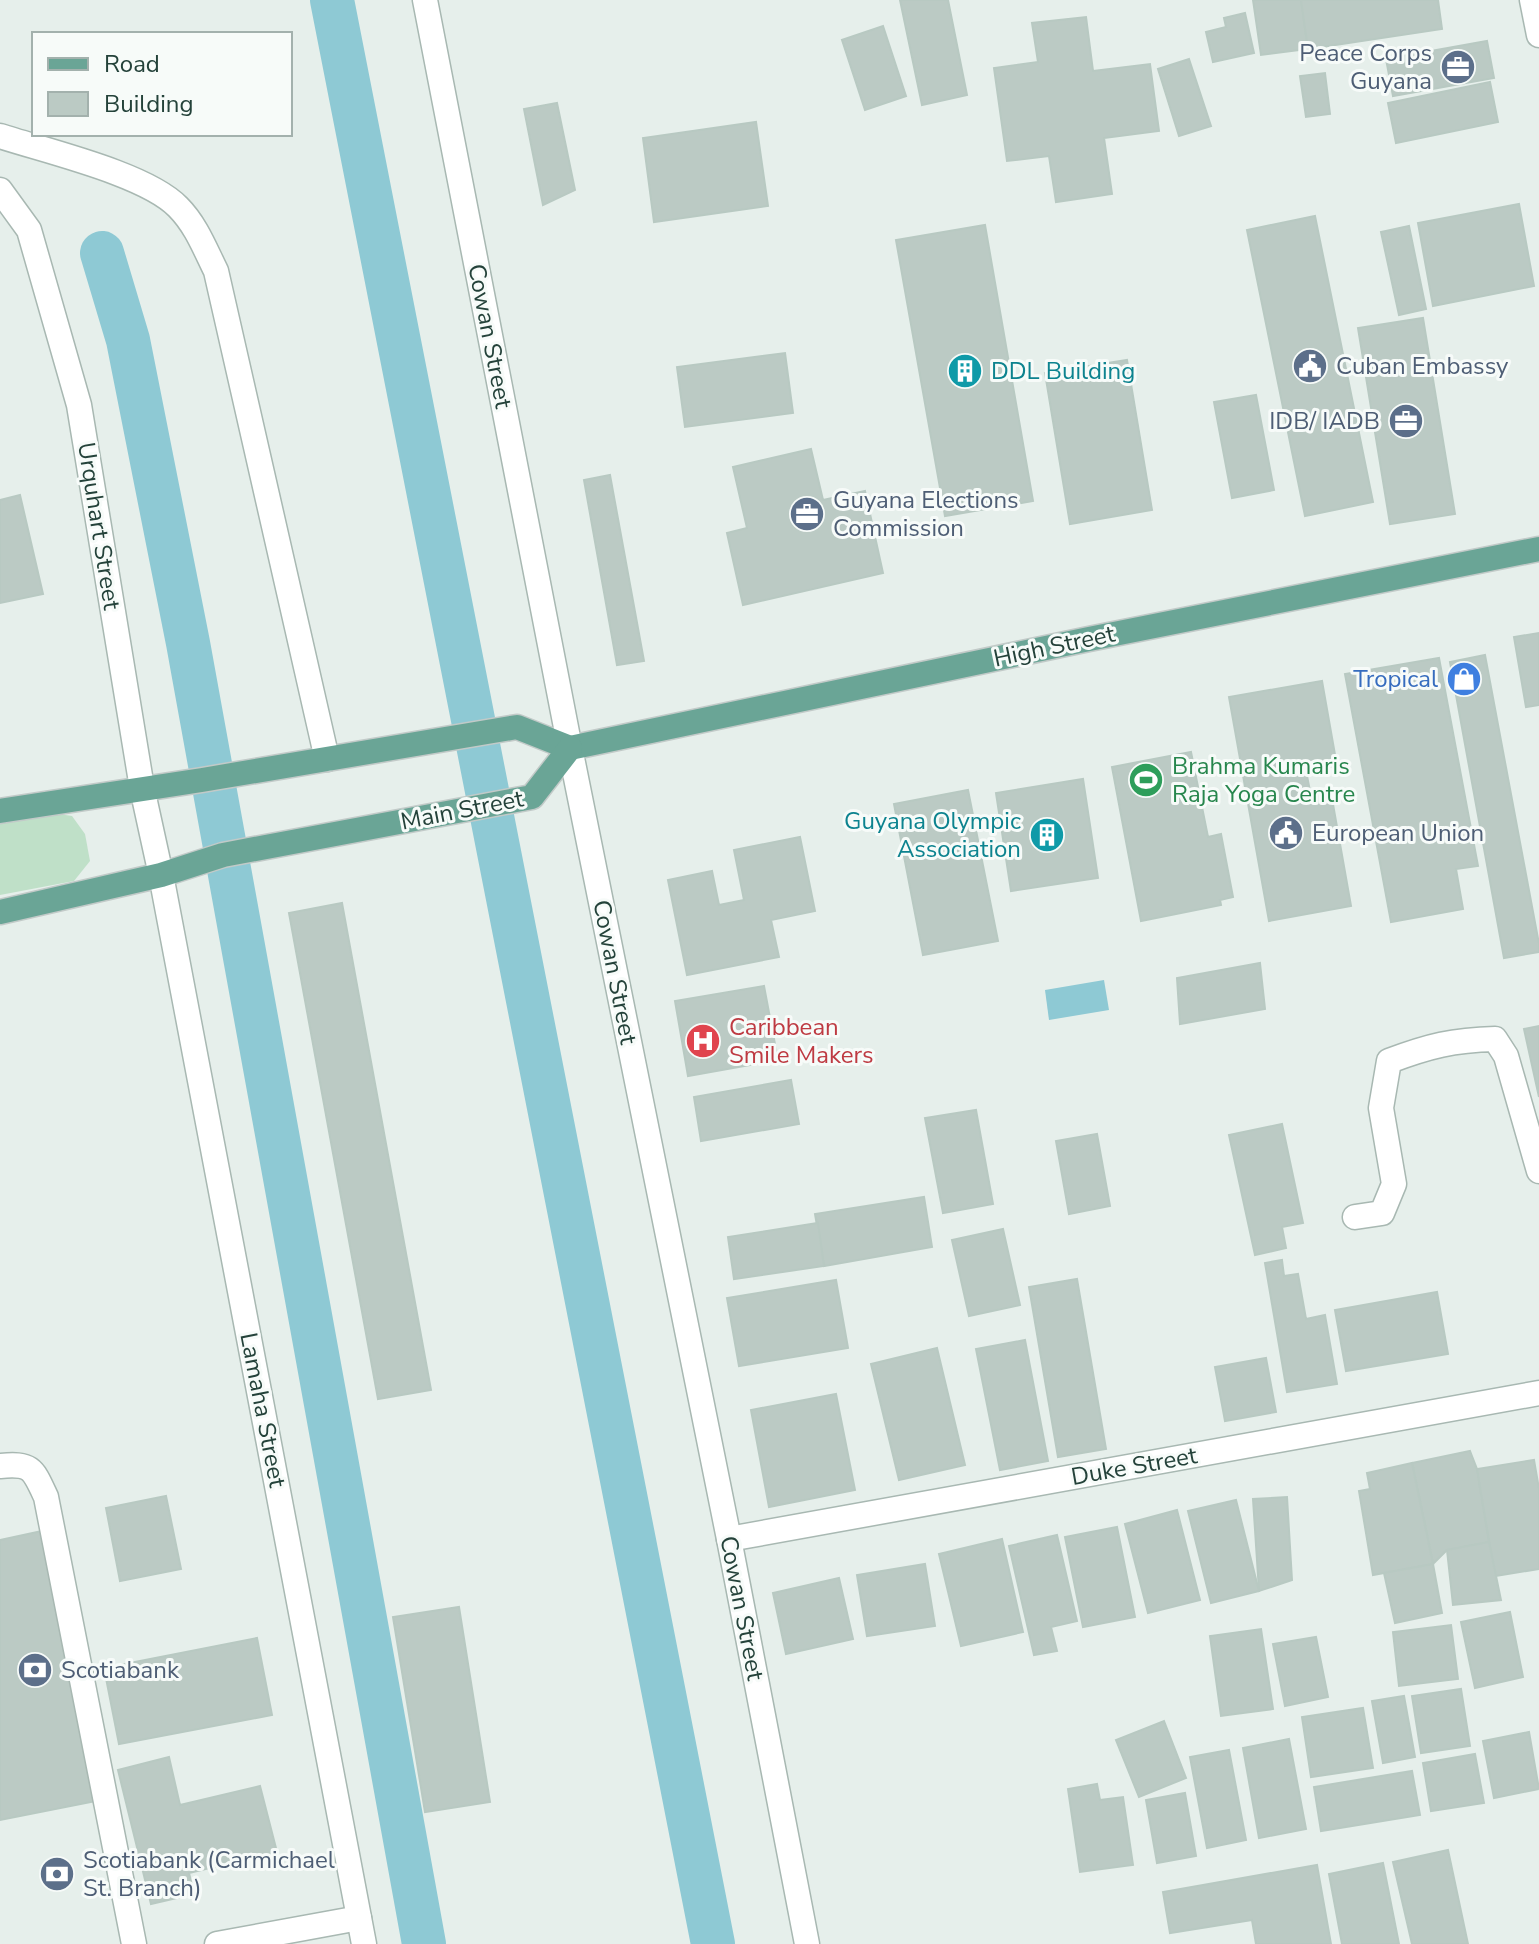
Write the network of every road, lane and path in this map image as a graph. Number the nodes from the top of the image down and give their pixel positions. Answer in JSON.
{"nodes":[{"id":1,"x":425,"y":0,"type":"edge"},
{"id":2,"x":1532,"y":0,"type":"edge"},
{"id":3,"x":1539,"y":35,"type":"edge"},
{"id":4,"x":0,"y":136,"type":"edge"},
{"id":5,"x":0,"y":190,"type":"edge"},
{"id":6,"x":1539,"y":549,"type":"edge"},
{"id":7,"x":570,"y":748,"type":"junction"},
{"id":8,"x":327,"y":759,"type":"junction"},
{"id":9,"x":142,"y":788,"type":"junction"},
{"id":10,"x":0,"y":811,"type":"edge"},
{"id":11,"x":161,"y":875,"type":"junction"},
{"id":12,"x":0,"y":912,"type":"edge"},
{"id":13,"x":1539,"y":1171,"type":"edge"},
{"id":14,"x":1355,"y":1217,"type":"dead end"},
{"id":15,"x":1539,"y":1393,"type":"edge"},
{"id":16,"x":0,"y":1466,"type":"edge"},
{"id":17,"x":729,"y":1539,"type":"junction"},
{"id":18,"x":359,"y":1918,"type":"junction"},
{"id":19,"x":134,"y":1944,"type":"edge"},
{"id":20,"x":217,"y":1944,"type":"edge"},
{"id":21,"x":364,"y":1944,"type":"edge"},
{"id":22,"x":807,"y":1944,"type":"edge"}],
"edges":[{"from":1,"to":7,"type":"street","name":"Cowan Street"},
{"from":2,"to":3,"type":"street"},
{"from":4,"to":8,"type":"street"},
{"from":5,"to":9,"type":"street","name":"Urquhart Street"},
{"from":6,"to":7,"type":"main road","name":"High Street"},
{"from":7,"to":8,"type":"main road"},
{"from":7,"to":11,"type":"main road","name":"Main Street"},
{"from":7,"to":17,"type":"street","name":"Cowan Street"},
{"from":8,"to":9,"type":"main road"},
{"from":9,"to":10,"type":"main road"},
{"from":9,"to":11,"type":"street","name":"Urquhart Street"},
{"from":11,"to":12,"type":"main road","name":"Main Street"},
{"from":11,"to":18,"type":"street","name":"Lamaha Street"},
{"from":13,"to":14,"type":"street"},
{"from":15,"to":17,"type":"street","name":"Duke Street"},
{"from":16,"to":19,"type":"street"},
{"from":17,"to":22,"type":"street","name":"Cowan Street"},
{"from":18,"to":20,"type":"street"},
{"from":18,"to":21,"type":"street","name":"Lamaha Street"}]}
